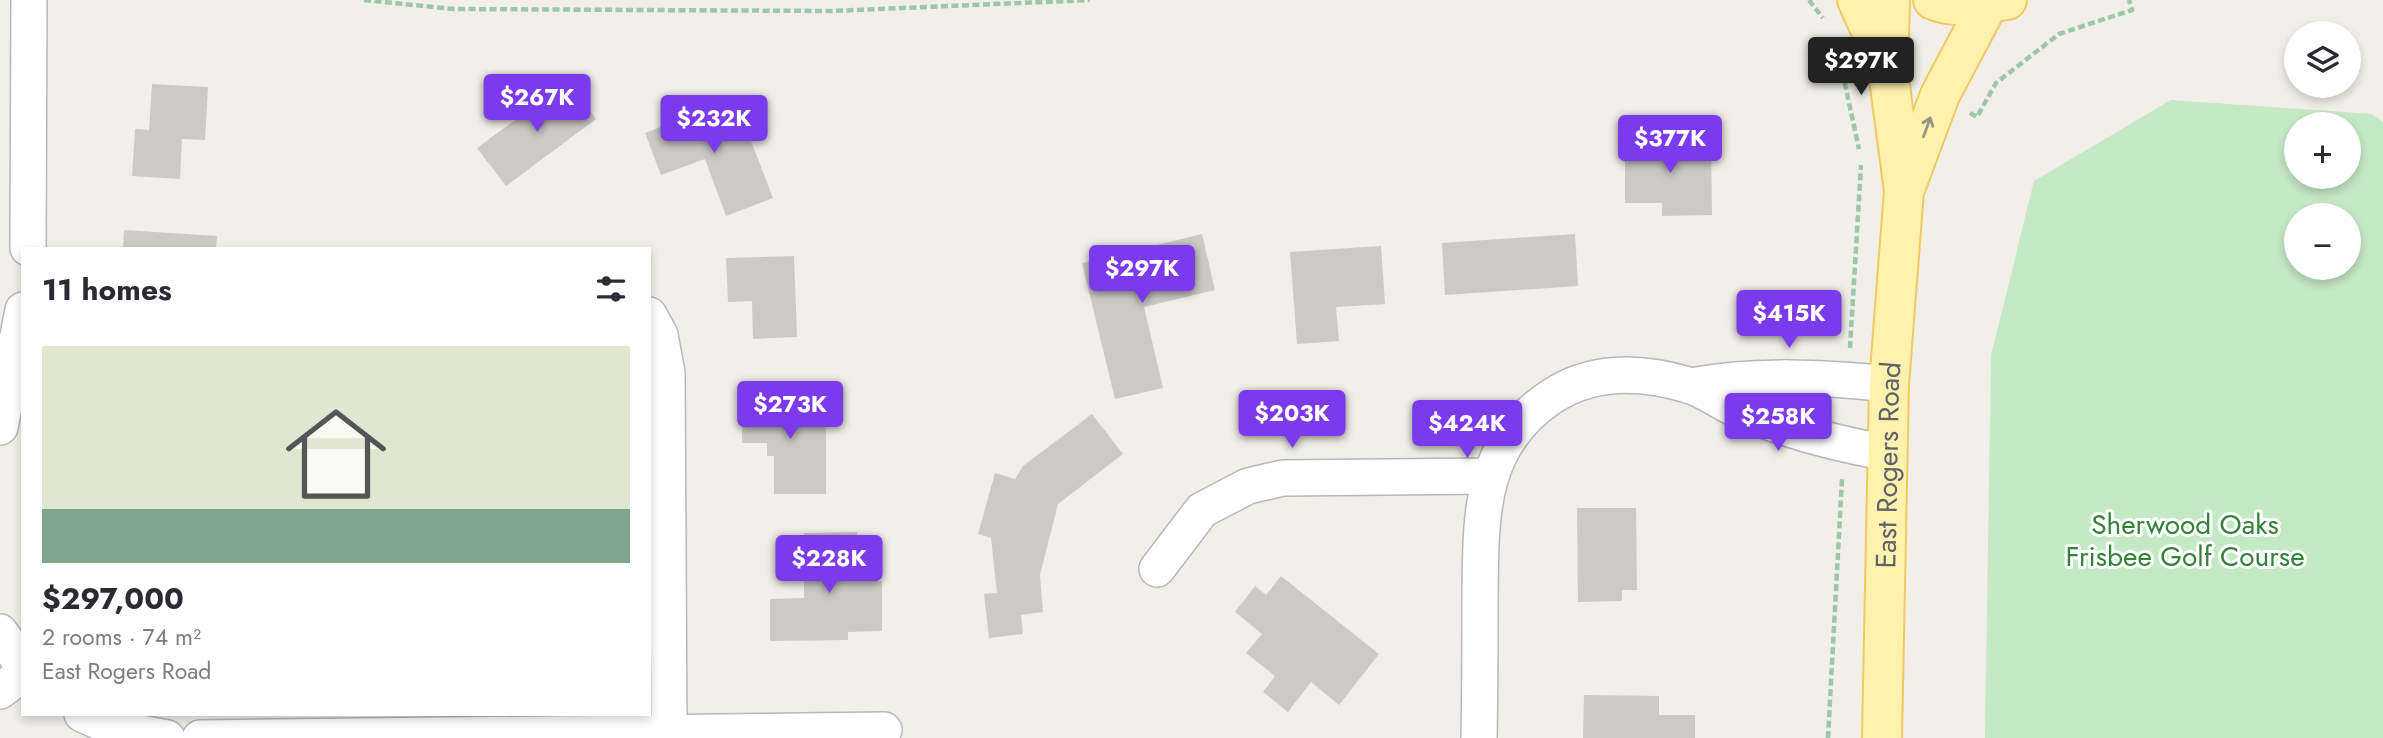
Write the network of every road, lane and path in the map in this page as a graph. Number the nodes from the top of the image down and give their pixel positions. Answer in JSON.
{"nodes":[{"id":1,"x":29,"y":0,"type":"edge"},
{"id":2,"x":364,"y":0,"type":"edge"},
{"id":3,"x":1090,"y":0,"type":"edge"},
{"id":4,"x":1857,"y":0,"type":"edge"},
{"id":5,"x":1890,"y":0,"type":"edge"},
{"id":6,"x":1933,"y":0,"type":"edge"},
{"id":7,"x":2130,"y":0,"type":"edge"},
{"id":8,"x":2000,"y":2,"type":"edge"},
{"id":9,"x":1888,"y":71,"type":"junction"},
{"id":10,"x":1845,"y":77,"type":"dead end"},
{"id":11,"x":1977,"y":117,"type":"dead end"},
{"id":12,"x":1859,"y":151,"type":"dead end"},
{"id":13,"x":1861,"y":163,"type":"dead end"},
{"id":14,"x":1904,"y":191,"type":"junction"},
{"id":15,"x":28,"y":247,"type":"edge"},
{"id":16,"x":651,"y":319,"type":"edge"},
{"id":17,"x":21,"y":320,"type":"edge"},
{"id":18,"x":1850,"y":349,"type":"dead end"},
{"id":19,"x":1889,"y":384,"type":"junction"},
{"id":20,"x":1690,"y":386,"type":"junction"},
{"id":21,"x":0,"y":426,"type":"edge"},
{"id":22,"x":1888,"y":453,"type":"junction"},
{"id":23,"x":1843,"y":471,"type":"dead end"},
{"id":24,"x":1490,"y":476,"type":"junction"},
{"id":25,"x":1157,"y":569,"type":"dead end"},
{"id":26,"x":0,"y":632,"type":"edge"},
{"id":27,"x":21,"y":663,"type":"edge"},
{"id":28,"x":21,"y":675,"type":"edge"},
{"id":29,"x":0,"y":691,"type":"edge"},
{"id":30,"x":86,"y":716,"type":"edge"},
{"id":31,"x":884,"y":730,"type":"dead end"},
{"id":32,"x":669,"y":732,"type":"junction"},
{"id":33,"x":167,"y":738,"type":"edge"},
{"id":34,"x":200,"y":738,"type":"edge"},
{"id":35,"x":1479,"y":738,"type":"edge"},
{"id":36,"x":1828,"y":738,"type":"edge"},
{"id":37,"x":1882,"y":738,"type":"edge"}],
"edges":[{"from":1,"to":15,"type":"street"},
{"from":2,"to":3,"type":"path"},
{"from":4,"to":9,"type":"main road"},
{"from":5,"to":9,"type":"main road","name":"East Rogers Road"},
{"from":6,"to":8,"type":"main road"},
{"from":7,"to":11,"type":"path"},
{"from":14,"to":8,"type":"main road","name":"East Rogers Road","one_way":true},
{"from":9,"to":14,"type":"main road","name":"East Rogers Road"},
{"from":10,"to":12,"type":"path"},
{"from":13,"to":18,"type":"path"},
{"from":14,"to":19,"type":"main road","name":"East Rogers Road"},
{"from":16,"to":32,"type":"street"},
{"from":17,"to":21,"type":"street"},
{"from":19,"to":20,"type":"street"},
{"from":19,"to":22,"type":"main road","name":"East Rogers Road"},
{"from":20,"to":22,"type":"street"},
{"from":20,"to":24,"type":"street"},
{"from":22,"to":37,"type":"main road","name":"East Rogers Road"},
{"from":23,"to":36,"type":"path"},
{"from":24,"to":25,"type":"street"},
{"from":24,"to":35,"type":"street"},
{"from":26,"to":27,"type":"street"},
{"from":28,"to":29,"type":"street"},
{"from":30,"to":33,"type":"street"},
{"from":31,"to":32,"type":"street"},
{"from":32,"to":34,"type":"street"}]}
